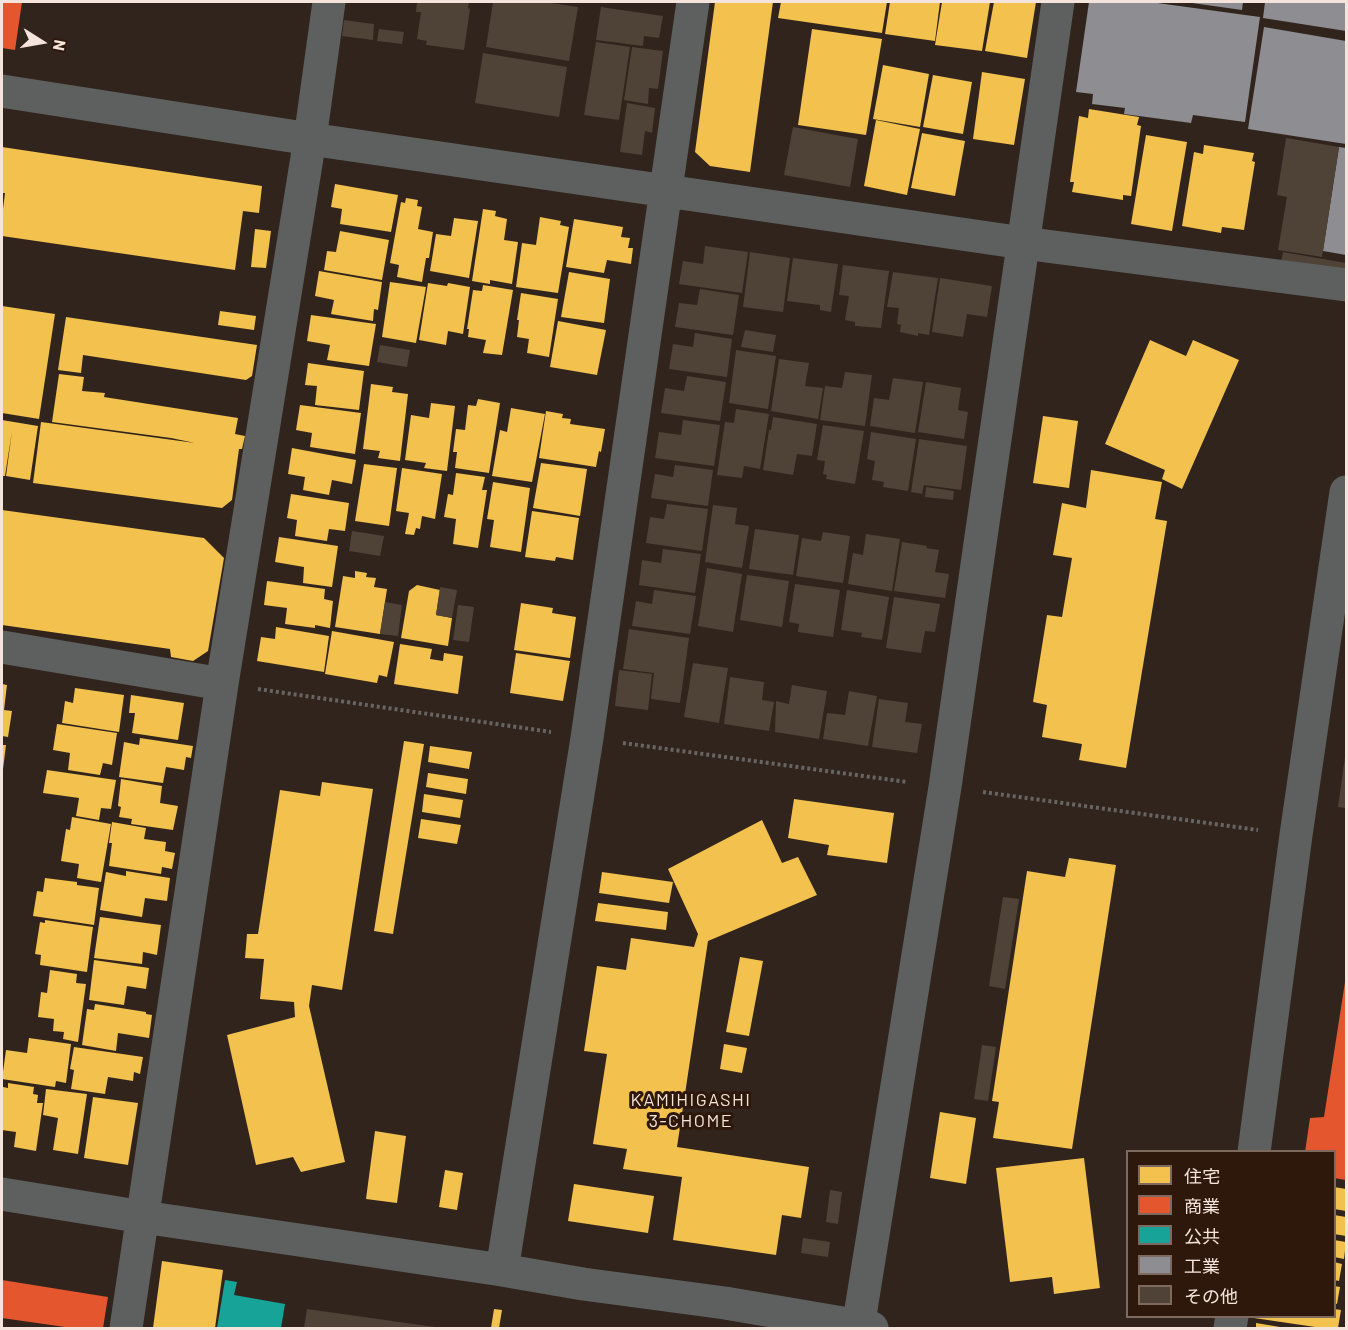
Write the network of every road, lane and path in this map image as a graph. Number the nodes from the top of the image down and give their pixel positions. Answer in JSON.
{"nodes":[{"id":1,"x":329,"y":2,"type":"edge"},
{"id":2,"x":693,"y":2,"type":"edge"},
{"id":3,"x":1058,"y":2,"type":"edge"},
{"id":4,"x":2,"y":92,"type":"edge"},
{"id":5,"x":310,"y":139,"type":"junction"},
{"id":6,"x":665,"y":190,"type":"junction"},
{"id":7,"x":1023,"y":243,"type":"junction"},
{"id":8,"x":1347,"y":285,"type":"edge"},
{"id":9,"x":1347,"y":492,"type":"edge"},
{"id":10,"x":2,"y":647,"type":"edge"},
{"id":11,"x":222,"y":684,"type":"junction"},
{"id":12,"x":587,"y":738,"type":"junction"},
{"id":13,"x":945,"y":787,"type":"junction"},
{"id":14,"x":1296,"y":835,"type":"junction"},
{"id":15,"x":1254,"y":1150,"type":"edge"},
{"id":16,"x":2,"y":1194,"type":"edge"},
{"id":17,"x":143,"y":1217,"type":"junction"},
{"id":18,"x":502,"y":1270,"type":"junction"},
{"id":19,"x":863,"y":1328,"type":"edge"},
{"id":20,"x":126,"y":1329,"type":"edge"}],
"edges":[{"from":1,"to":5,"type":"street"},
{"from":2,"to":6,"type":"street"},
{"from":3,"to":7,"type":"street"},
{"from":4,"to":5,"type":"street"},
{"from":5,"to":6,"type":"street"},
{"from":5,"to":11,"type":"street"},
{"from":6,"to":7,"type":"street"},
{"from":6,"to":12,"type":"street"},
{"from":7,"to":8,"type":"street"},
{"from":7,"to":13,"type":"street"},
{"from":9,"to":14,"type":"street"},
{"from":10,"to":11,"type":"street"},
{"from":11,"to":12,"type":"path"},
{"from":11,"to":17,"type":"street"},
{"from":12,"to":13,"type":"path"},
{"from":12,"to":18,"type":"street"},
{"from":13,"to":14,"type":"path"},
{"from":13,"to":19,"type":"street"},
{"from":14,"to":15,"type":"street"},
{"from":16,"to":17,"type":"street"},
{"from":17,"to":18,"type":"street"},
{"from":17,"to":20,"type":"street"},
{"from":18,"to":19,"type":"street"}]}
